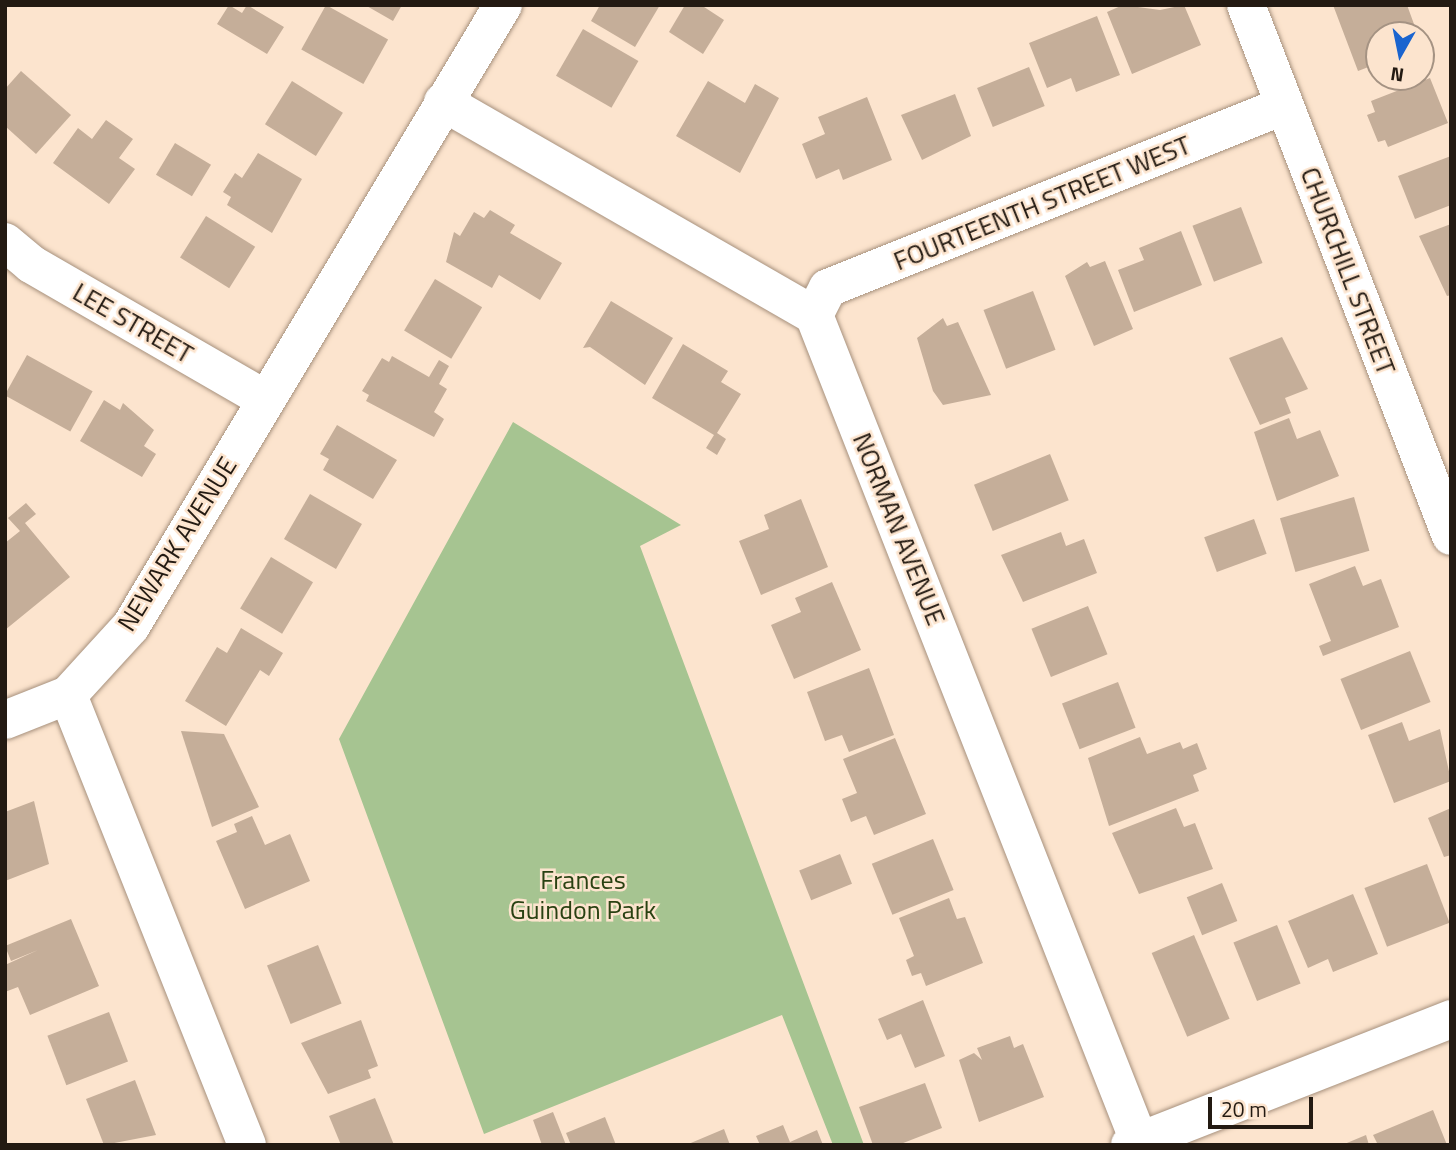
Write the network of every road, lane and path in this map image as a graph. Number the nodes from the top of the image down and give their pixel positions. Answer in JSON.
{"nodes":[{"id":1,"x":503,"y":5,"type":"edge"},
{"id":2,"x":1246,"y":5,"type":"edge"},
{"id":3,"x":443,"y":102,"type":"junction"},
{"id":4,"x":1284,"y":106,"type":"junction"},
{"id":5,"x":5,"y":242,"type":"edge"},
{"id":6,"x":814,"y":315,"type":"junction"},
{"id":7,"x":265,"y":398,"type":"junction"},
{"id":8,"x":1451,"y":536,"type":"edge"},
{"id":9,"x":68,"y":695,"type":"junction"},
{"id":10,"x":5,"y":720,"type":"edge"},
{"id":11,"x":1451,"y":1019,"type":"edge"},
{"id":12,"x":1135,"y":1143,"type":"edge"},
{"id":13,"x":247,"y":1145,"type":"edge"}],
"edges":[{"from":1,"to":3,"type":"street","name":"NEWARK AVENUE"},
{"from":2,"to":4,"type":"street","name":"CHURCHILL STREET"},
{"from":3,"to":6,"type":"street"},
{"from":3,"to":7,"type":"street","name":"NEWARK AVENUE"},
{"from":4,"to":6,"type":"street","name":"FOURTEENTH STREET WEST"},
{"from":4,"to":8,"type":"street","name":"CHURCHILL STREET"},
{"from":5,"to":7,"type":"street","name":"LEE STREET"},
{"from":6,"to":12,"type":"street","name":"NORMAN AVENUE"},
{"from":7,"to":9,"type":"street","name":"NEWARK AVENUE"},
{"from":9,"to":10,"type":"street"},
{"from":9,"to":13,"type":"street"},
{"from":11,"to":12,"type":"street"}]}
